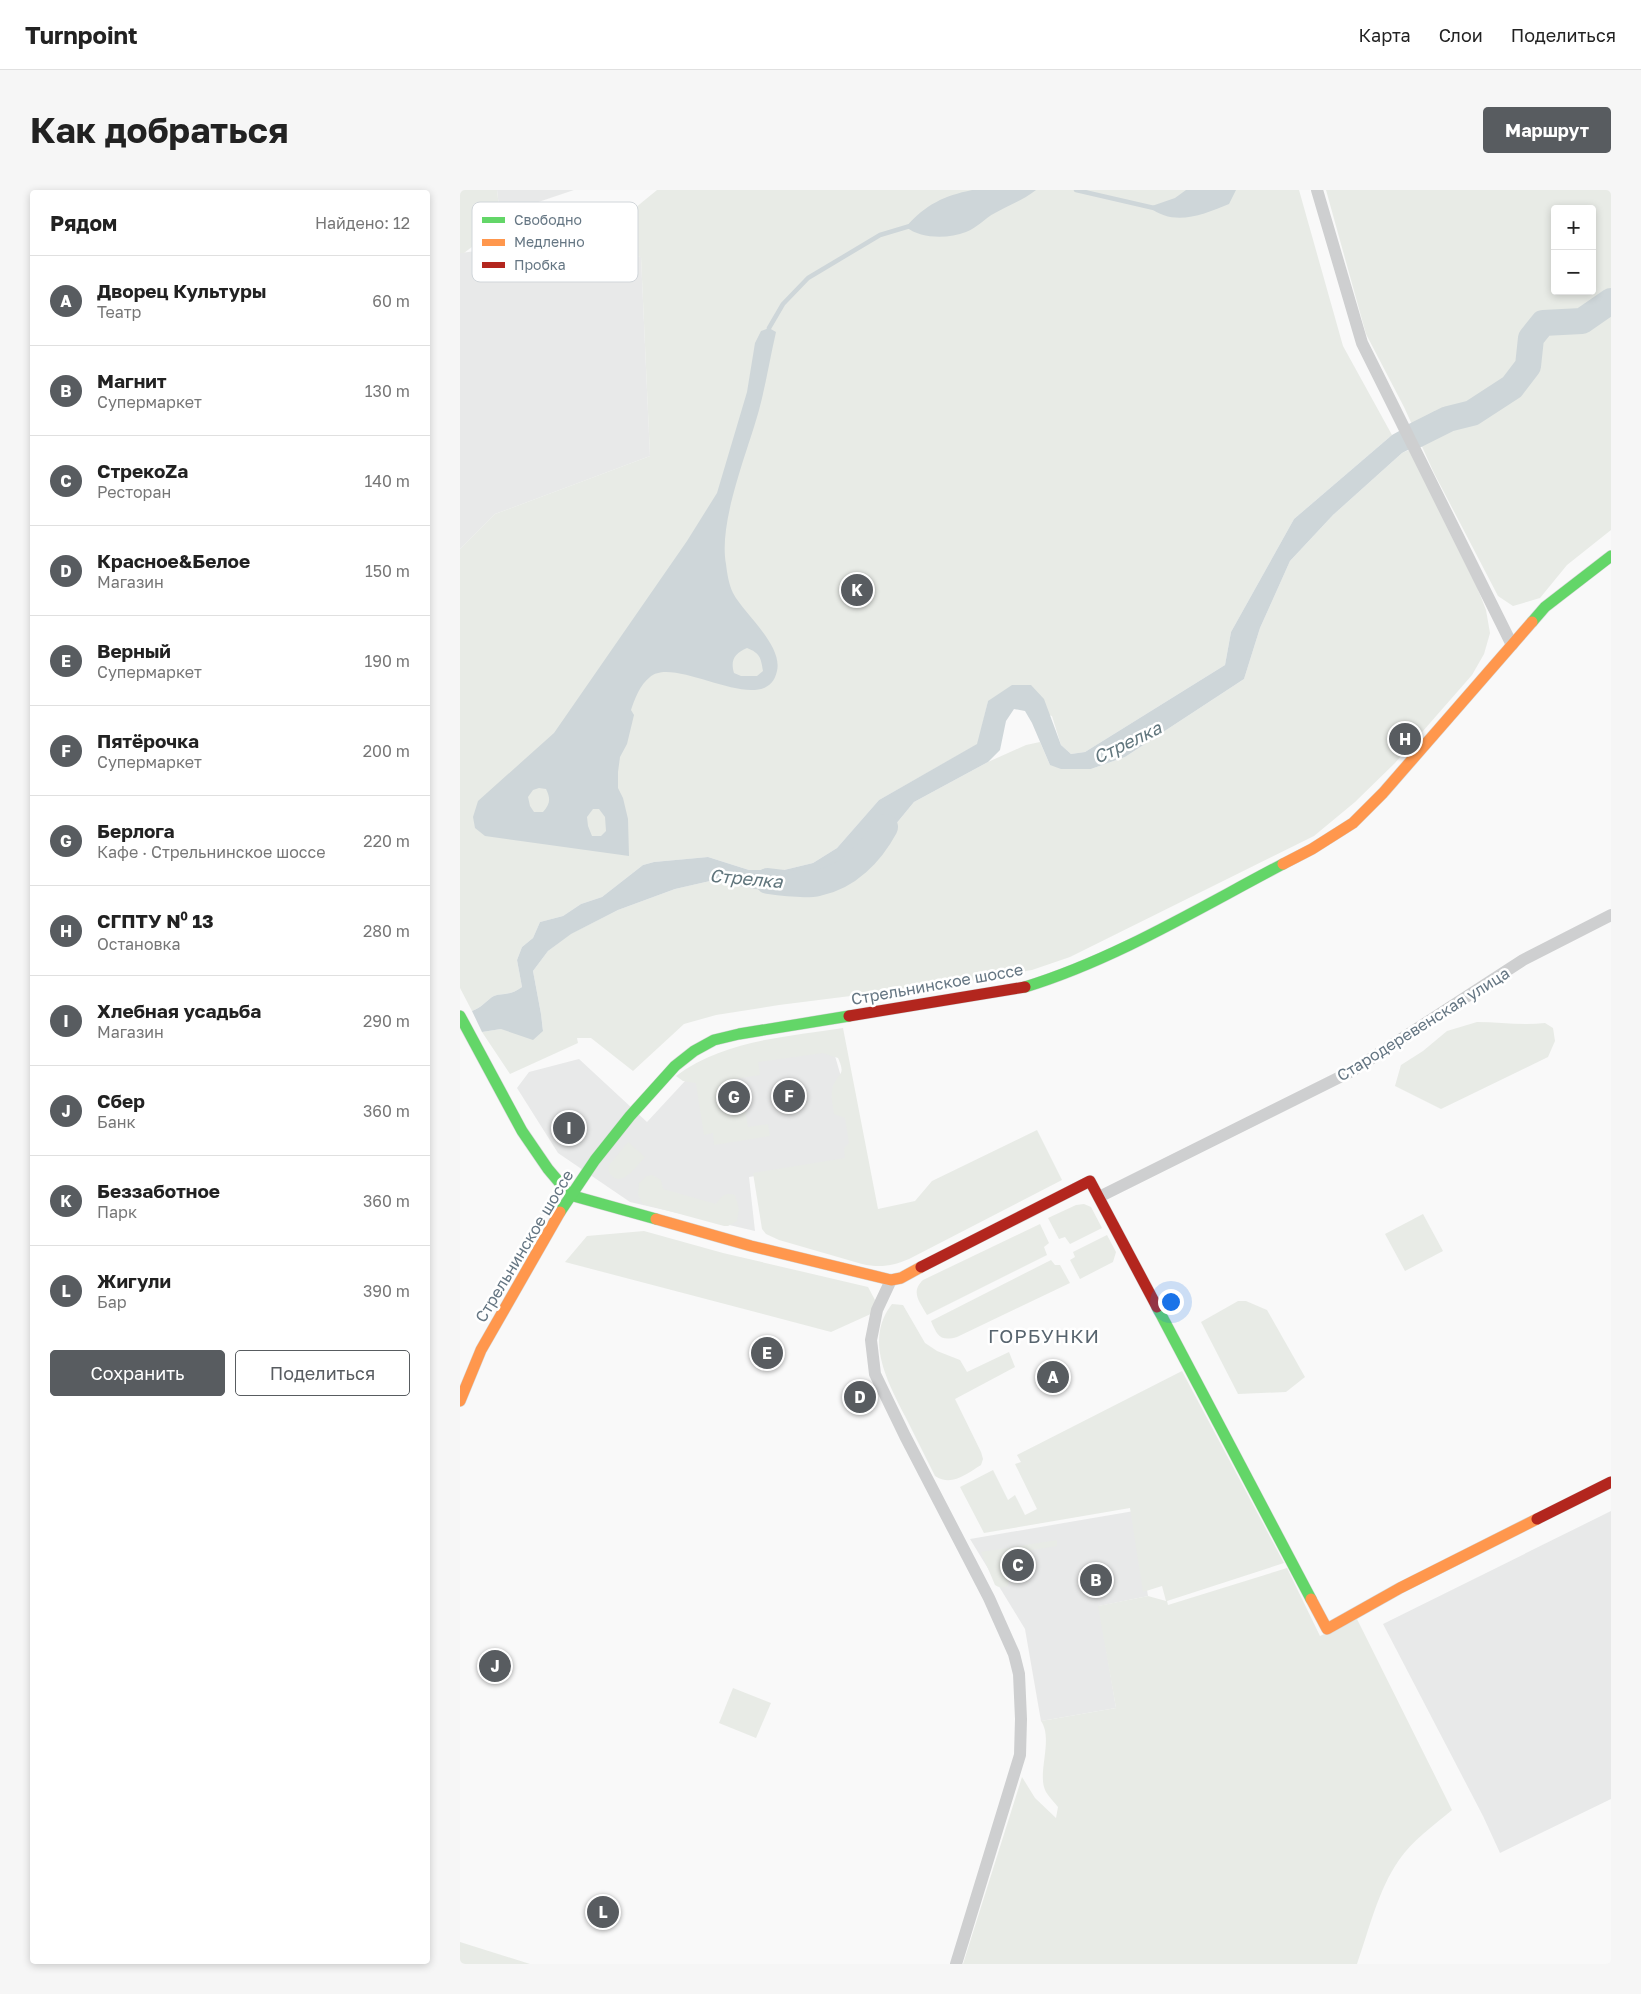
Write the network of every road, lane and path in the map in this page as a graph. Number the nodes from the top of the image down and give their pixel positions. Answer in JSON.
{"nodes":[{"id":1,"x":1317,"y":190,"type":"edge"},
{"id":2,"x":1611,"y":556,"type":"edge"},
{"id":3,"x":1512,"y":645,"type":"junction"},
{"id":4,"x":1611,"y":914,"type":"edge"},
{"id":5,"x":460,"y":1016,"type":"edge"},
{"id":6,"x":570,"y":1195,"type":"junction"},
{"id":7,"x":1099,"y":1197,"type":"junction"},
{"id":8,"x":891,"y":1280,"type":"junction"},
{"id":9,"x":460,"y":1401,"type":"edge"},
{"id":10,"x":1611,"y":1482,"type":"edge"},
{"id":11,"x":956,"y":1964,"type":"edge"}],
"edges":[{"from":1,"to":3,"type":"street"},
{"from":2,"to":3,"type":"street","name":"Стрельнинское шоссе"},
{"from":3,"to":6,"type":"street","name":"Стрельнинское шоссе"},
{"from":4,"to":7,"type":"street","name":"Стародеревенская улица"},
{"from":5,"to":6,"type":"street"},
{"from":6,"to":8,"type":"street"},
{"from":6,"to":9,"type":"street","name":"Стрельнинское шоссе"},
{"from":7,"to":8,"type":"street"},
{"from":7,"to":10,"type":"street"},
{"from":8,"to":11,"type":"street"}]}
